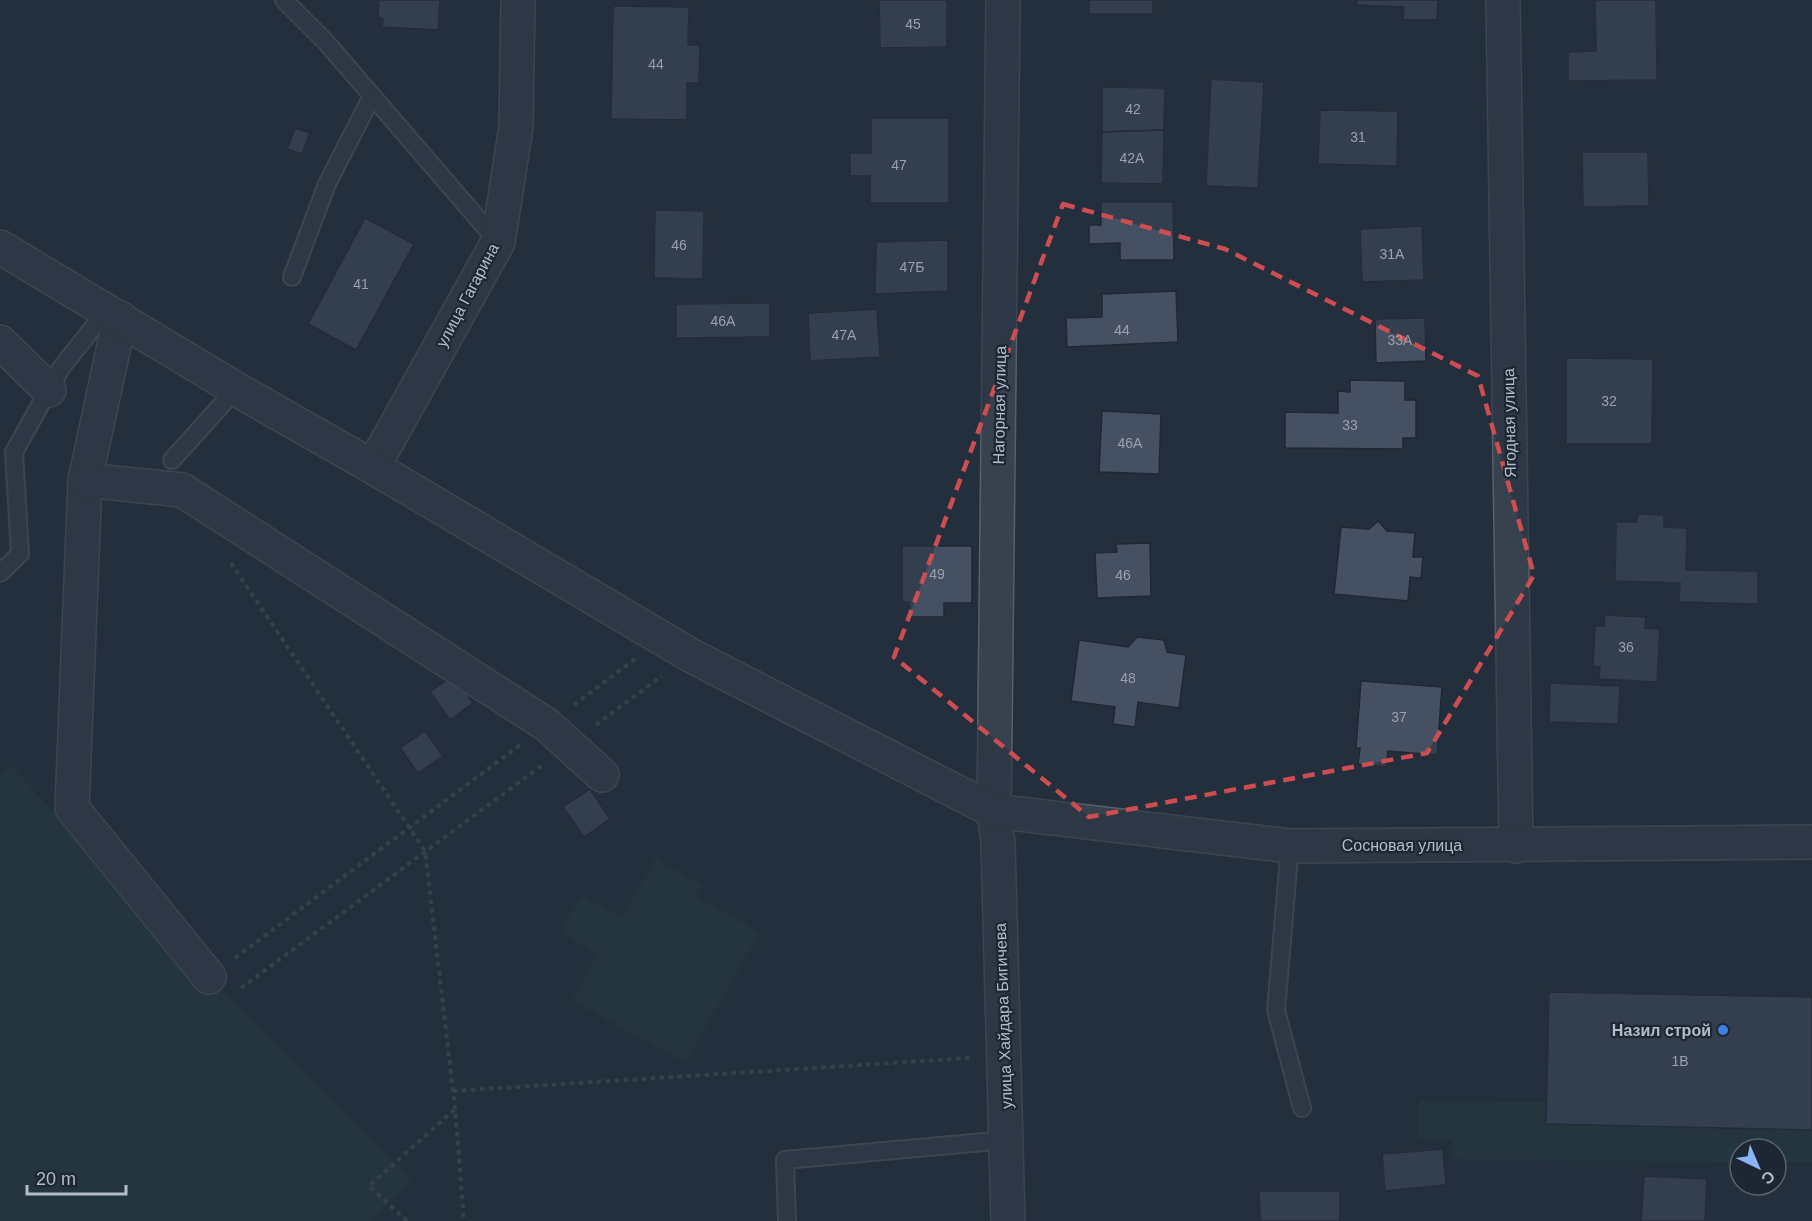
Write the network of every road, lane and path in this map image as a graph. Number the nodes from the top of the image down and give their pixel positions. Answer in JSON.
{"nodes":[{"id":1,"x":284,"y":0,"type":"edge"},
{"id":2,"x":518,"y":0,"type":"edge"},
{"id":3,"x":1003,"y":0,"type":"edge"},
{"id":4,"x":1503,"y":0,"type":"edge"},
{"id":5,"x":372,"y":96,"type":"junction"},
{"id":6,"x":498,"y":242,"type":"junction"},
{"id":7,"x":0,"y":247,"type":"edge"},
{"id":8,"x":292,"y":277,"type":"dead end"},
{"id":9,"x":114,"y":314,"type":"junction"},
{"id":10,"x":0,"y":342,"type":"edge"},
{"id":11,"x":236,"y":389,"type":"junction"},
{"id":12,"x":49,"y":390,"type":"junction"},
{"id":13,"x":172,"y":460,"type":"dead end"},
{"id":14,"x":373,"y":467,"type":"junction"},
{"id":15,"x":85,"y":480,"type":"junction"},
{"id":16,"x":228,"y":560,"type":"dead end"},
{"id":17,"x":0,"y":573,"type":"edge"},
{"id":18,"x":662,"y":639,"type":"junction"},
{"id":19,"x":690,"y":655,"type":"junction"},
{"id":20,"x":547,"y":725,"type":"junction"},
{"id":21,"x":586,"y":732,"type":"dead end"},
{"id":22,"x":548,"y":760,"type":"dead end"},
{"id":23,"x":602,"y":775,"type":"dead end"},
{"id":24,"x":994,"y":811,"type":"junction"},
{"id":25,"x":409,"y":828,"type":"junction"},
{"id":26,"x":1812,"y":842,"type":"edge"},
{"id":27,"x":1290,"y":846,"type":"junction"},
{"id":28,"x":1515,"y":846,"type":"junction"},
{"id":29,"x":425,"y":851,"type":"junction"},
{"id":30,"x":223,"y":983,"type":"junction"},
{"id":31,"x":1005,"y":1056,"type":"junction"},
{"id":32,"x":453,"y":1091,"type":"junction"},
{"id":33,"x":455,"y":1108,"type":"junction"},
{"id":34,"x":1302,"y":1108,"type":"dead end"},
{"id":35,"x":1006,"y":1140,"type":"junction"},
{"id":36,"x":407,"y":1221,"type":"edge"},
{"id":37,"x":464,"y":1221,"type":"edge"},
{"id":38,"x":787,"y":1221,"type":"edge"},
{"id":39,"x":1008,"y":1221,"type":"edge"}],
"edges":[{"from":1,"to":5,"type":"lane"},
{"from":2,"to":6,"type":"street","name":"улица Гагарина"},
{"from":3,"to":24,"type":"street","name":"Нагорная улица"},
{"from":4,"to":28,"type":"street","name":"Ягодная улица"},
{"from":5,"to":6,"type":"lane"},
{"from":5,"to":8,"type":"lane"},
{"from":6,"to":14,"type":"street","name":"улица Гагарина"},
{"from":7,"to":9,"type":"street"},
{"from":9,"to":11,"type":"street"},
{"from":9,"to":12,"type":"lane"},
{"from":9,"to":15,"type":"street"},
{"from":10,"to":12,"type":"street"},
{"from":11,"to":13,"type":"lane"},
{"from":11,"to":14,"type":"street"},
{"from":12,"to":17,"type":"lane"},
{"from":14,"to":18,"type":"street"},
{"from":15,"to":20,"type":"street"},
{"from":15,"to":30,"type":"street"},
{"from":16,"to":25,"type":"path"},
{"from":18,"to":19,"type":"street"},
{"from":18,"to":20,"type":"path"},
{"from":19,"to":21,"type":"path"},
{"from":19,"to":24,"type":"street"},
{"from":20,"to":23,"type":"street"},
{"from":20,"to":25,"type":"path"},
{"from":22,"to":29,"type":"path"},
{"from":24,"to":27,"type":"street","name":"Сосновая улица"},
{"from":24,"to":31,"type":"street","name":"улица Хайдара Бигичева"},
{"from":25,"to":29,"type":"path"},
{"from":25,"to":30,"type":"path"},
{"from":26,"to":28,"type":"street","name":"Сосновая улица"},
{"from":27,"to":28,"type":"street","name":"Сосновая улица"},
{"from":27,"to":34,"type":"lane"},
{"from":29,"to":30,"type":"path"},
{"from":29,"to":32,"type":"path"},
{"from":31,"to":32,"type":"path"},
{"from":31,"to":35,"type":"street","name":"улица Хайдара Бигичева"},
{"from":32,"to":33,"type":"path"},
{"from":33,"to":36,"type":"path"},
{"from":33,"to":37,"type":"path"},
{"from":35,"to":38,"type":"lane"},
{"from":35,"to":39,"type":"street","name":"улица Хайдара Бигичева"}]}
